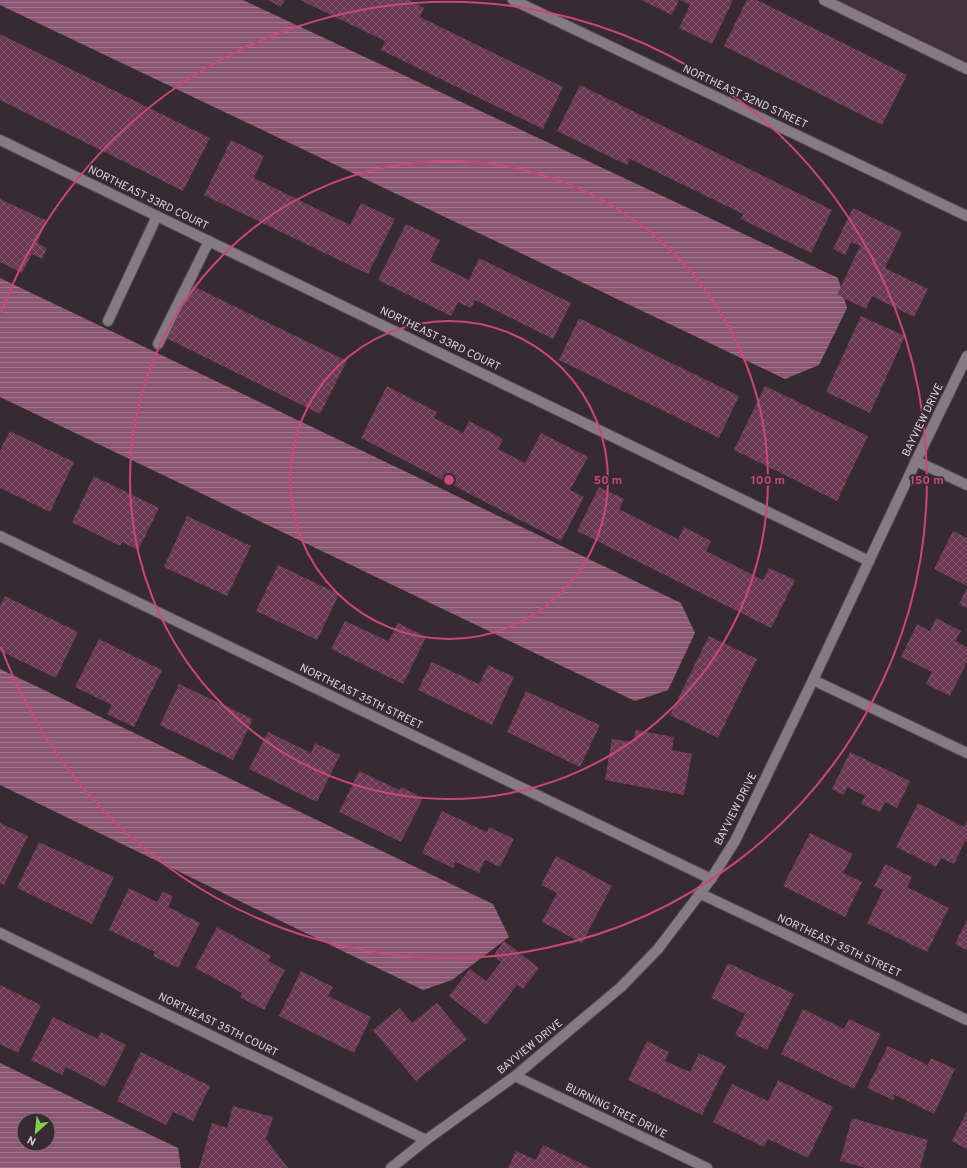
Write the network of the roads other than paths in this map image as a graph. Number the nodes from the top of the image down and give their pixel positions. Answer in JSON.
{"nodes":[{"id":1,"x":513,"y":0,"type":"edge"},
{"id":2,"x":824,"y":0,"type":"edge"},
{"id":3,"x":967,"y":69,"type":"edge"},
{"id":4,"x":0,"y":140,"type":"edge"},
{"id":5,"x":157,"y":216,"type":"junction"},
{"id":6,"x":967,"y":216,"type":"edge"},
{"id":7,"x":209,"y":241,"type":"junction"},
{"id":8,"x":108,"y":321,"type":"dead end"},
{"id":9,"x":158,"y":344,"type":"dead end"},
{"id":10,"x":967,"y":356,"type":"edge"},
{"id":11,"x":916,"y":460,"type":"junction"},
{"id":12,"x":967,"y":485,"type":"edge"},
{"id":13,"x":0,"y":536,"type":"edge"},
{"id":14,"x":869,"y":561,"type":"junction"},
{"id":15,"x":813,"y":680,"type":"junction"},
{"id":16,"x":967,"y":753,"type":"edge"},
{"id":17,"x":711,"y":879,"type":"junction"},
{"id":18,"x":701,"y":894,"type":"junction"},
{"id":19,"x":0,"y":932,"type":"edge"},
{"id":20,"x":967,"y":1020,"type":"edge"},
{"id":21,"x":515,"y":1076,"type":"junction"},
{"id":22,"x":426,"y":1140,"type":"junction"},
{"id":23,"x":390,"y":1168,"type":"edge"},
{"id":24,"x":707,"y":1168,"type":"edge"}],
"edges":[{"from":1,"to":6,"type":"street","name":"NORTHEAST 32ND STREET"},
{"from":2,"to":3,"type":"street"},
{"from":4,"to":5,"type":"street","name":"NORTHEAST 33RD COURT"},
{"from":5,"to":7,"type":"street","name":"NORTHEAST 33RD COURT"},
{"from":5,"to":8,"type":"street"},
{"from":7,"to":9,"type":"street"},
{"from":7,"to":14,"type":"street","name":"NORTHEAST 33RD COURT"},
{"from":10,"to":11,"type":"street","name":"BAYVIEW DRIVE"},
{"from":11,"to":12,"type":"street"},
{"from":11,"to":14,"type":"street","name":"BAYVIEW DRIVE"},
{"from":13,"to":17,"type":"street","name":"NORTHEAST 35TH STREET"},
{"from":14,"to":15,"type":"street","name":"BAYVIEW DRIVE"},
{"from":15,"to":16,"type":"street"},
{"from":15,"to":17,"type":"street","name":"BAYVIEW DRIVE"},
{"from":17,"to":18,"type":"street","name":"BAYVIEW DRIVE"},
{"from":18,"to":20,"type":"street","name":"NORTHEAST 35TH STREET"},
{"from":18,"to":21,"type":"street","name":"BAYVIEW DRIVE"},
{"from":19,"to":22,"type":"street","name":"NORTHEAST 35TH COURT"},
{"from":21,"to":22,"type":"street","name":"BAYVIEW DRIVE"},
{"from":21,"to":24,"type":"street","name":"BURNING TREE DRIVE"},
{"from":22,"to":23,"type":"street","name":"BAYVIEW DRIVE"}]}
